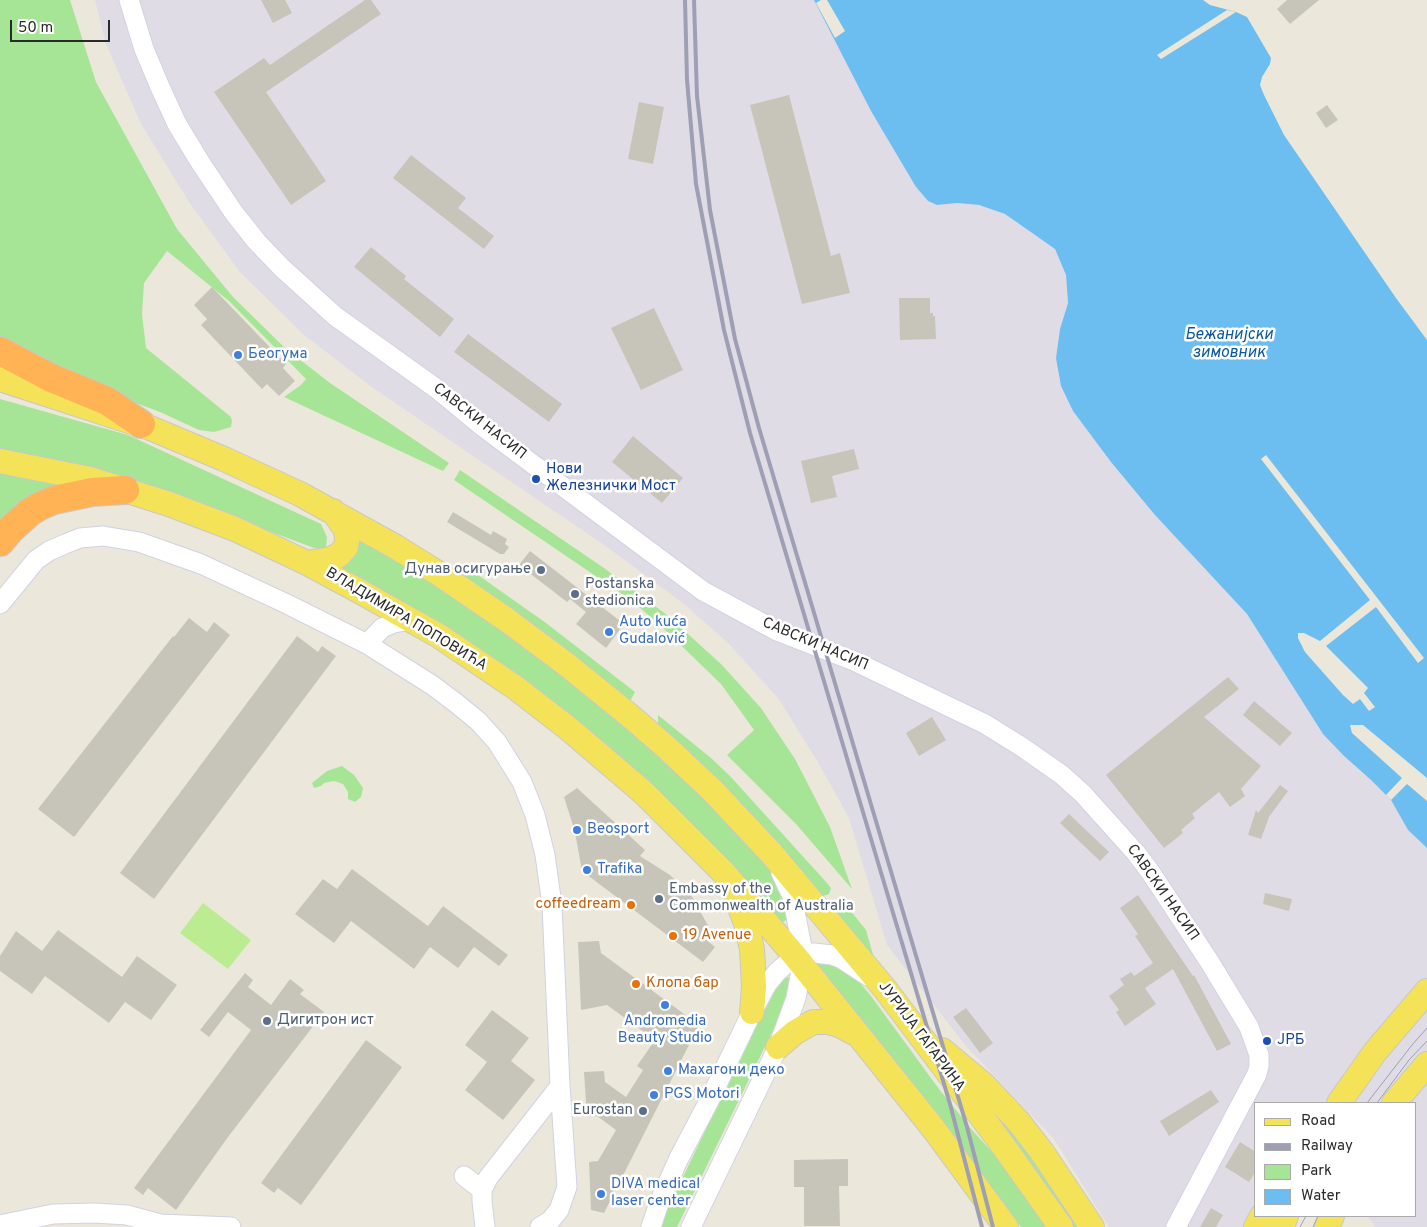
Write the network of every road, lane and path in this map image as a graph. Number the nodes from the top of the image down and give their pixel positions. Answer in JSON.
{"nodes":[{"id":1,"x":129,"y":0,"type":"edge"},
{"id":2,"x":0,"y":351,"type":"edge"},
{"id":3,"x":0,"y":379,"type":"edge"},
{"id":4,"x":141,"y":424,"type":"junction"},
{"id":5,"x":0,"y":461,"type":"edge"},
{"id":6,"x":125,"y":490,"type":"junction"},
{"id":7,"x":333,"y":511,"type":"junction"},
{"id":8,"x":0,"y":542,"type":"edge"},
{"id":9,"x":307,"y":563,"type":"junction"},
{"id":10,"x":362,"y":592,"type":"junction"},
{"id":11,"x":0,"y":604,"type":"edge"},
{"id":12,"x":412,"y":620,"type":"junction"},
{"id":13,"x":369,"y":642,"type":"junction"},
{"id":14,"x":772,"y":854,"type":"junction"},
{"id":15,"x":725,"y":874,"type":"junction"},
{"id":16,"x":800,"y":958,"type":"junction"},
{"id":17,"x":885,"y":989,"type":"junction"},
{"id":18,"x":1427,"y":991,"type":"edge"},
{"id":19,"x":752,"y":1012,"type":"junction"},
{"id":20,"x":859,"y":1036,"type":"junction"},
{"id":21,"x":924,"y":1039,"type":"junction"},
{"id":22,"x":778,"y":1047,"type":"junction"},
{"id":23,"x":1427,"y":1064,"type":"edge"},
{"id":24,"x":560,"y":1086,"type":"junction"},
{"id":25,"x":1340,"y":1102,"type":"edge"},
{"id":26,"x":1395,"y":1102,"type":"edge"},
{"id":27,"x":464,"y":1176,"type":"dead end"},
{"id":28,"x":482,"y":1190,"type":"junction"},
{"id":29,"x":659,"y":1203,"type":"junction"},
{"id":30,"x":87,"y":1220,"type":"edge"},
{"id":31,"x":0,"y":1225,"type":"edge"},
{"id":32,"x":232,"y":1227,"type":"edge"},
{"id":33,"x":485,"y":1227,"type":"edge"},
{"id":34,"x":540,"y":1227,"type":"edge"},
{"id":35,"x":640,"y":1227,"type":"edge"},
{"id":36,"x":652,"y":1227,"type":"edge"},
{"id":37,"x":691,"y":1227,"type":"edge"},
{"id":38,"x":1006,"y":1227,"type":"edge"},
{"id":39,"x":1061,"y":1227,"type":"edge"},
{"id":40,"x":1092,"y":1227,"type":"edge"},
{"id":41,"x":1176,"y":1227,"type":"edge"}],
"edges":[{"from":1,"to":41,"type":"street","name":"САВСКИ НАСИП"},
{"from":2,"to":4,"type":"highway"},
{"from":3,"to":4,"type":"main road"},
{"from":4,"to":7,"type":"main road"},
{"from":5,"to":6,"type":"main road","name":"ВЛАДИМИРА ПОПОВИЋА"},
{"from":6,"to":8,"type":"highway"},
{"from":6,"to":9,"type":"main road","name":"ВЛАДИМИРА ПОПОВИЋА"},
{"from":7,"to":9,"type":"main road"},
{"from":7,"to":14,"type":"main road"},
{"from":9,"to":10,"type":"main road","name":"ВЛАДИМИРА ПОПОВИЋА"},
{"from":10,"to":12,"type":"main road","name":"ВЛАДИМИРА ПОПОВИЋА"},
{"from":10,"to":13,"type":"street"},
{"from":11,"to":13,"type":"street"},
{"from":12,"to":13,"type":"street"},
{"from":12,"to":15,"type":"main road","name":"ВЛАДИМИРА ПОПОВИЋА"},
{"from":13,"to":24,"type":"street"},
{"from":14,"to":16,"type":"street"},
{"from":14,"to":17,"type":"main road","name":"ЈУРИЈА ГАГАРИНА"},
{"from":15,"to":16,"type":"main road","name":"ВЛАДИМИРА ПОПОВИЋА"},
{"from":15,"to":19,"type":"main road"},
{"from":16,"to":17,"type":"street"},
{"from":16,"to":19,"type":"street"},
{"from":16,"to":20,"type":"main road"},
{"from":16,"to":22,"type":"street"},
{"from":17,"to":21,"type":"main road","name":"ЈУРИЈА ГАГАРИНА"},
{"from":18,"to":25,"type":"main road"},
{"from":19,"to":29,"type":"street"},
{"from":20,"to":22,"type":"main road"},
{"from":20,"to":38,"type":"main road"},
{"from":21,"to":39,"type":"main road","name":"ЈУРИЈА ГАГАРИНА"},
{"from":21,"to":40,"type":"main road"},
{"from":22,"to":37,"type":"street"},
{"from":23,"to":26,"type":"main road"},
{"from":24,"to":28,"type":"street"},
{"from":24,"to":34,"type":"street"},
{"from":27,"to":28,"type":"street"},
{"from":28,"to":33,"type":"street"},
{"from":29,"to":35,"type":"street"},
{"from":29,"to":36,"type":"street"},
{"from":30,"to":31,"type":"street"},
{"from":30,"to":32,"type":"street"}]}
